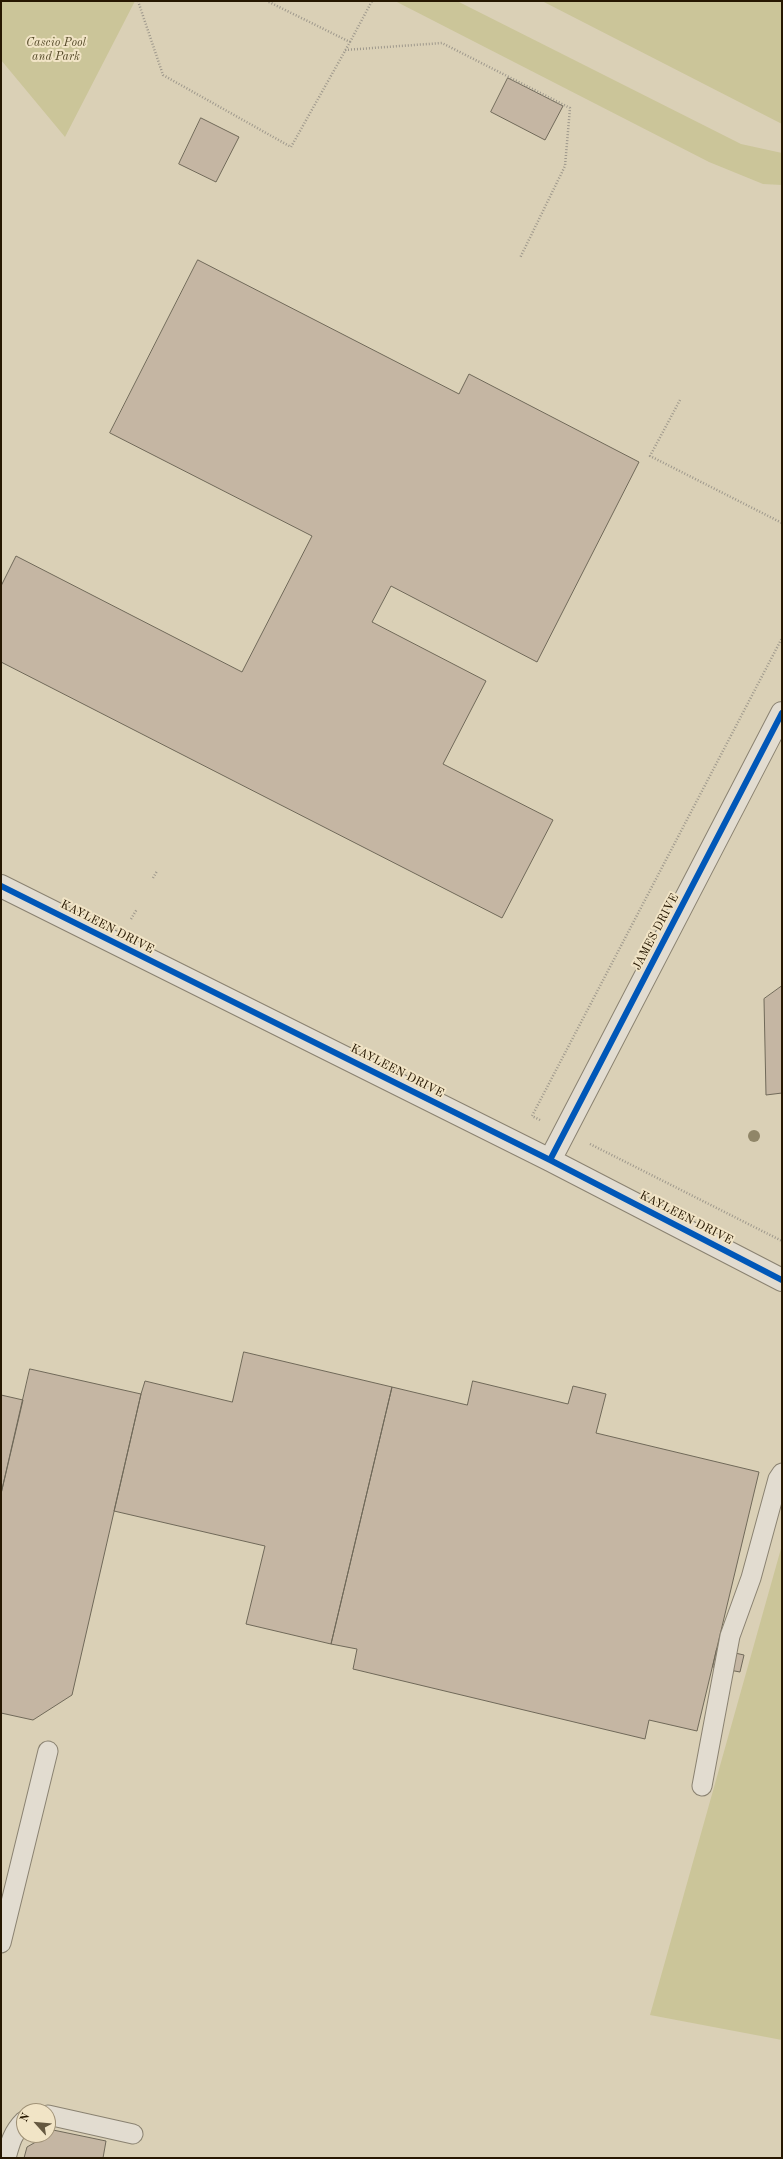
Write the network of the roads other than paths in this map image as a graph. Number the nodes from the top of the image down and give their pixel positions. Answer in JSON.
{"nodes":[{"id":1,"x":782,"y":713,"type":"edge"},
{"id":2,"x":1,"y":886,"type":"edge"},
{"id":3,"x":550,"y":1160,"type":"junction"},
{"id":4,"x":782,"y":1280,"type":"edge"},
{"id":5,"x":782,"y":1473,"type":"edge"},
{"id":6,"x":48,"y":1751,"type":"dead end"},
{"id":7,"x":702,"y":1786,"type":"dead end"},
{"id":8,"x":1,"y":1943,"type":"edge"},
{"id":9,"x":56,"y":2117,"type":"edge"},
{"id":10,"x":16,"y":2130,"type":"edge"},
{"id":11,"x":133,"y":2134,"type":"dead end"},
{"id":12,"x":6,"y":2158,"type":"edge"}],
"edges":[{"from":1,"to":3,"type":"street","name":"JAMES DRIVE"},
{"from":2,"to":3,"type":"street","name":"KAYLEEN DRIVE"},
{"from":3,"to":4,"type":"street","name":"KAYLEEN DRIVE"},
{"from":5,"to":7,"type":"lane"},
{"from":6,"to":8,"type":"lane"},
{"from":9,"to":11,"type":"lane"},
{"from":10,"to":12,"type":"lane"}]}
